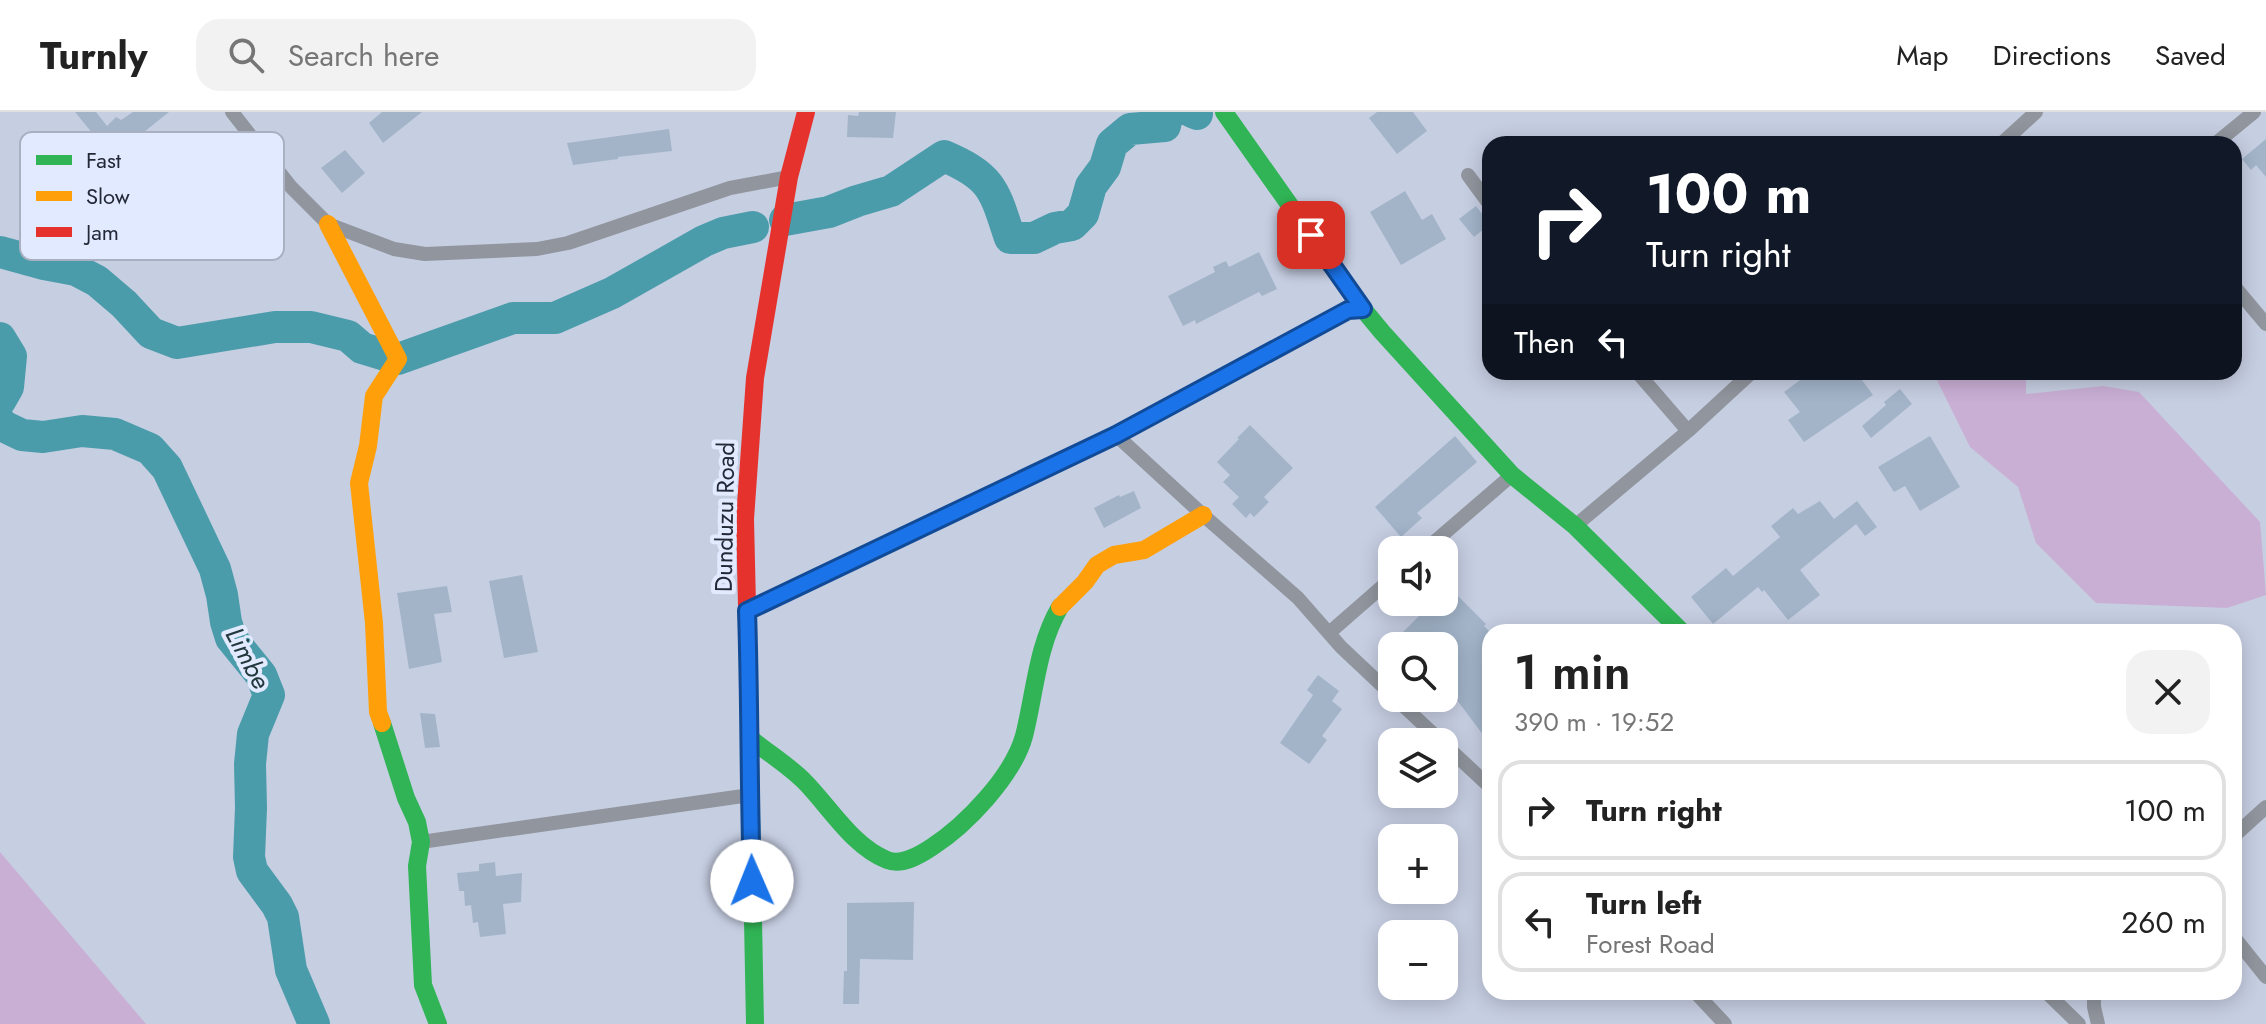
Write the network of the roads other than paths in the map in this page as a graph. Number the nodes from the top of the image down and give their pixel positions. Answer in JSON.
{"nodes":[{"id":1,"x":232,"y":112,"type":"edge"},
{"id":2,"x":806,"y":112,"type":"edge"},
{"id":3,"x":1224,"y":112,"type":"edge"},
{"id":4,"x":2036,"y":112,"type":"edge"},
{"id":5,"x":2254,"y":112,"type":"edge"},
{"id":6,"x":248,"y":132,"type":"edge"},
{"id":7,"x":2010,"y":136,"type":"edge"},
{"id":8,"x":2225,"y":136,"type":"edge"},
{"id":9,"x":1468,"y":175,"type":"dead end"},
{"id":10,"x":789,"y":177,"type":"junction"},
{"id":11,"x":284,"y":178,"type":"edge"},
{"id":12,"x":1482,"y":194,"type":"edge"},
{"id":13,"x":328,"y":224,"type":"junction"},
{"id":14,"x":2242,"y":296,"type":"edge"},
{"id":15,"x":1363,"y":309,"type":"junction"},
{"id":16,"x":2266,"y":324,"type":"edge"},
{"id":17,"x":1644,"y":380,"type":"edge"},
{"id":18,"x":1743,"y":380,"type":"edge"},
{"id":19,"x":1688,"y":431,"type":"junction"},
{"id":20,"x":1116,"y":435,"type":"junction"},
{"id":21,"x":1512,"y":475,"type":"junction"},
{"id":22,"x":1203,"y":515,"type":"junction"},
{"id":23,"x":1575,"y":526,"type":"junction"},
{"id":24,"x":1441,"y":536,"type":"edge"},
{"id":25,"x":1378,"y":590,"type":"edge"},
{"id":26,"x":747,"y":611,"type":"junction"},
{"id":27,"x":1674,"y":624,"type":"edge"},
{"id":28,"x":1329,"y":633,"type":"junction"},
{"id":29,"x":1378,"y":681,"type":"edge"},
{"id":30,"x":1410,"y":712,"type":"edge"},
{"id":31,"x":1427,"y":728,"type":"edge"},
{"id":32,"x":751,"y":739,"type":"junction"},
{"id":33,"x":1458,"y":757,"type":"edge"},
{"id":34,"x":1482,"y":780,"type":"edge"},
{"id":35,"x":750,"y":795,"type":"junction"},
{"id":36,"x":2266,"y":807,"type":"edge"},
{"id":37,"x":2242,"y":829,"type":"edge"},
{"id":38,"x":421,"y":842,"type":"junction"},
{"id":39,"x":2242,"y":947,"type":"edge"},
{"id":40,"x":2266,"y":977,"type":"edge"},
{"id":41,"x":1702,"y":1000,"type":"edge"},
{"id":42,"x":2054,"y":1000,"type":"edge"},
{"id":43,"x":2094,"y":1000,"type":"edge"},
{"id":44,"x":438,"y":1024,"type":"edge"},
{"id":45,"x":755,"y":1024,"type":"edge"},
{"id":46,"x":1725,"y":1024,"type":"edge"},
{"id":47,"x":2079,"y":1024,"type":"edge"},
{"id":48,"x":2098,"y":1024,"type":"edge"}],
"edges":[{"from":1,"to":6,"type":"street"},
{"from":2,"to":10,"type":"street","name":"Dunduzu Road"},
{"from":3,"to":15,"type":"street"},
{"from":4,"to":7,"type":"street"},
{"from":5,"to":8,"type":"street"},
{"from":9,"to":12,"type":"street"},
{"from":10,"to":13,"type":"street"},
{"from":10,"to":26,"type":"street","name":"Dunduzu Road"},
{"from":11,"to":13,"type":"street"},
{"from":13,"to":38,"type":"street"},
{"from":14,"to":16,"type":"street"},
{"from":15,"to":20,"type":"street"},
{"from":15,"to":21,"type":"street"},
{"from":17,"to":19,"type":"street"},
{"from":18,"to":19,"type":"street"},
{"from":19,"to":23,"type":"street"},
{"from":20,"to":22,"type":"street"},
{"from":20,"to":26,"type":"street"},
{"from":21,"to":23,"type":"street"},
{"from":21,"to":24,"type":"street"},
{"from":22,"to":28,"type":"street"},
{"from":22,"to":32,"type":"street"},
{"from":23,"to":27,"type":"street"},
{"from":25,"to":28,"type":"street"},
{"from":26,"to":32,"type":"street","name":"Dunduzu Road"},
{"from":28,"to":29,"type":"street"},
{"from":30,"to":31,"type":"street"},
{"from":32,"to":35,"type":"street","name":"Dunduzu Road"},
{"from":33,"to":34,"type":"street"},
{"from":35,"to":38,"type":"street"},
{"from":35,"to":45,"type":"street","name":"Dunduzu Road"},
{"from":36,"to":37,"type":"street"},
{"from":38,"to":44,"type":"street"},
{"from":39,"to":40,"type":"street"},
{"from":41,"to":46,"type":"street"},
{"from":42,"to":47,"type":"street"},
{"from":43,"to":48,"type":"street"}]}
